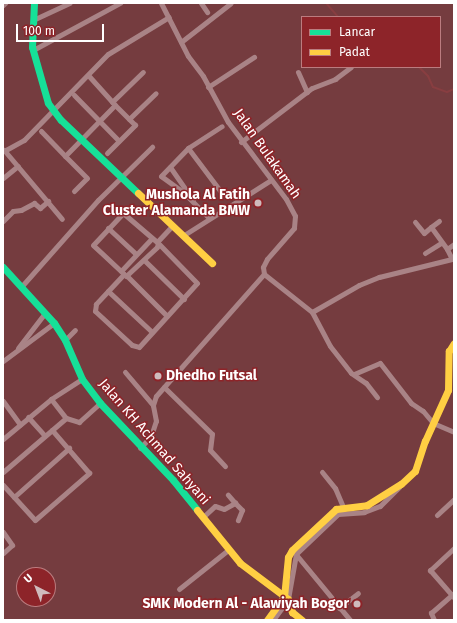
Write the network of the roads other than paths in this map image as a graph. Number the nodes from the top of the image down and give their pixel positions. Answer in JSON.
{"nodes":[{"id":1,"x":34,"y":3,"type":"edge"},
{"id":2,"x":120,"y":3,"type":"edge"},
{"id":3,"x":161,"y":3,"type":"edge"},
{"id":4,"x":201,"y":3,"type":"edge"},
{"id":5,"x":231,"y":3,"type":"edge"},
{"id":6,"x":67,"y":4,"type":"edge"},
{"id":7,"x":207,"y":12,"type":"dead end"},
{"id":8,"x":169,"y":17,"type":"junction"},
{"id":9,"x":35,"y":19,"type":"junction"},
{"id":10,"x":181,"y":42,"type":"junction"},
{"id":11,"x":33,"y":50,"type":"junction"},
{"id":12,"x":254,"y":57,"type":"dead end"},
{"id":13,"x":350,"y":68,"type":"edge"},
{"id":14,"x":143,"y":72,"type":"dead end"},
{"id":15,"x":298,"y":72,"type":"dead end"},
{"id":16,"x":90,"y":77,"type":"dead end"},
{"id":17,"x":208,"y":87,"type":"junction"},
{"id":18,"x":307,"y":92,"type":"junction"},
{"id":19,"x":156,"y":94,"type":"dead end"},
{"id":20,"x":74,"y":95,"type":"dead end"},
{"id":21,"x":114,"y":103,"type":"junction"},
{"id":22,"x":53,"y":110,"type":"junction"},
{"id":23,"x":129,"y":119,"type":"junction"},
{"id":24,"x":99,"y":120,"type":"junction"},
{"id":25,"x":222,"y":126,"type":"dead end"},
{"id":26,"x":41,"y":132,"type":"dead end"},
{"id":27,"x":81,"y":138,"type":"junction"},
{"id":28,"x":119,"y":141,"type":"junction"},
{"id":29,"x":241,"y":142,"type":"junction"},
{"id":30,"x":152,"y":146,"type":"dead end"},
{"id":31,"x":188,"y":148,"type":"junction"},
{"id":32,"x":4,"y":150,"type":"edge"},
{"id":33,"x":107,"y":153,"type":"dead end"},
{"id":34,"x":65,"y":156,"type":"junction"},
{"id":35,"x":18,"y":166,"type":"junction"},
{"id":36,"x":170,"y":167,"type":"junction"},
{"id":37,"x":123,"y":177,"type":"junction"},
{"id":38,"x":3,"y":178,"type":"edge"},
{"id":39,"x":270,"y":180,"type":"junction"},
{"id":40,"x":74,"y":191,"type":"dead end"},
{"id":41,"x":221,"y":192,"type":"dead end"},
{"id":42,"x":48,"y":201,"type":"junction"},
{"id":43,"x":200,"y":209,"type":"junction"},
{"id":44,"x":209,"y":218,"type":"junction"},
{"id":45,"x":62,"y":219,"type":"dead end"},
{"id":46,"x":3,"y":221,"type":"edge"},
{"id":47,"x":415,"y":222,"type":"dead end"},
{"id":48,"x":439,"y":222,"type":"dead end"},
{"id":49,"x":173,"y":225,"type":"junction"},
{"id":50,"x":431,"y":227,"type":"junction"},
{"id":51,"x":108,"y":228,"type":"junction"},
{"id":52,"x":184,"y":235,"type":"junction"},
{"id":53,"x":152,"y":238,"type":"junction"},
{"id":54,"x":158,"y":243,"type":"junction"},
{"id":55,"x":442,"y":243,"type":"junction"},
{"id":56,"x":454,"y":244,"type":"edge"},
{"id":57,"x":448,"y":249,"type":"junction"},
{"id":58,"x":425,"y":253,"type":"dead end"},
{"id":59,"x":136,"y":254,"type":"junction"},
{"id":60,"x":144,"y":260,"type":"junction"},
{"id":61,"x":212,"y":263,"type":"dead end"},
{"id":62,"x":3,"y":267,"type":"edge"},
{"id":63,"x":124,"y":274,"type":"junction"},
{"id":64,"x":264,"y":274,"type":"junction"},
{"id":65,"x":21,"y":287,"type":"junction"},
{"id":66,"x":108,"y":291,"type":"junction"},
{"id":67,"x":184,"y":299,"type":"junction"},
{"id":68,"x":312,"y":312,"type":"junction"},
{"id":69,"x":45,"y":313,"type":"junction"},
{"id":70,"x":167,"y":316,"type":"junction"},
{"id":71,"x":54,"y":323,"type":"junction"},
{"id":72,"x":75,"y":330,"type":"dead end"},
{"id":73,"x":152,"y":332,"type":"junction"},
{"id":74,"x":65,"y":340,"type":"junction"},
{"id":75,"x":454,"y":343,"type":"edge"},
{"id":76,"x":16,"y":350,"type":"junction"},
{"id":77,"x":3,"y":360,"type":"edge"},
{"id":78,"x":124,"y":372,"type":"dead end"},
{"id":79,"x":354,"y":374,"type":"junction"},
{"id":80,"x":82,"y":379,"type":"junction"},
{"id":81,"x":164,"y":388,"type":"junction"},
{"id":82,"x":377,"y":398,"type":"dead end"},
{"id":83,"x":51,"y":399,"type":"junction"},
{"id":84,"x":3,"y":401,"type":"edge"},
{"id":85,"x":100,"y":403,"type":"junction"},
{"id":86,"x":154,"y":405,"type":"junction"},
{"id":87,"x":28,"y":417,"type":"junction"},
{"id":88,"x":66,"y":418,"type":"junction"},
{"id":89,"x":434,"y":423,"type":"junction"},
{"id":90,"x":20,"y":424,"type":"junction"},
{"id":91,"x":52,"y":430,"type":"junction"},
{"id":92,"x":454,"y":432,"type":"edge"},
{"id":93,"x":45,"y":436,"type":"junction"},
{"id":94,"x":3,"y":439,"type":"edge"},
{"id":95,"x":70,"y":448,"type":"junction"},
{"id":96,"x":140,"y":448,"type":"junction"},
{"id":97,"x":225,"y":466,"type":"dead end"},
{"id":98,"x":3,"y":472,"type":"edge"},
{"id":99,"x":322,"y":472,"type":"dead end"},
{"id":100,"x":401,"y":484,"type":"junction"},
{"id":101,"x":3,"y":485,"type":"edge"},
{"id":102,"x":228,"y":495,"type":"dead end"},
{"id":103,"x":14,"y":497,"type":"junction"},
{"id":104,"x":454,"y":499,"type":"edge"},
{"id":105,"x":235,"y":503,"type":"junction"},
{"id":106,"x":343,"y":506,"type":"junction"},
{"id":107,"x":437,"y":515,"type":"dead end"},
{"id":108,"x":203,"y":517,"type":"junction"},
{"id":109,"x":238,"y":520,"type":"dead end"},
{"id":110,"x":3,"y":532,"type":"edge"},
{"id":111,"x":454,"y":548,"type":"edge"},
{"id":112,"x":228,"y":550,"type":"junction"},
{"id":113,"x":294,"y":552,"type":"junction"},
{"id":114,"x":3,"y":553,"type":"edge"},
{"id":115,"x":179,"y":589,"type":"dead end"},
{"id":116,"x":358,"y":593,"type":"dead end"},
{"id":117,"x":453,"y":596,"type":"edge"},
{"id":118,"x":286,"y":598,"type":"junction"},
{"id":119,"x":339,"y":608,"type":"junction"},
{"id":120,"x":267,"y":620,"type":"edge"},
{"id":121,"x":273,"y":620,"type":"edge"},
{"id":122,"x":302,"y":620,"type":"edge"},
{"id":123,"x":350,"y":620,"type":"edge"},
{"id":124,"x":434,"y":620,"type":"edge"}],
"edges":[{"from":1,"to":9,"type":"street"},
{"from":2,"to":11,"type":"street"},
{"from":3,"to":8,"type":"street","name":"Jalan Bulakamah"},
{"from":4,"to":7,"type":"street"},
{"from":5,"to":10,"type":"street"},
{"from":6,"to":9,"type":"street"},
{"from":8,"to":10,"type":"street","name":"Jalan Bulakamah"},
{"from":8,"to":22,"type":"street"},
{"from":9,"to":11,"type":"street"},
{"from":10,"to":17,"type":"street","name":"Jalan Bulakamah"},
{"from":11,"to":22,"type":"street"},
{"from":12,"to":17,"type":"street"},
{"from":13,"to":18,"type":"street"},
{"from":14,"to":21,"type":"street"},
{"from":15,"to":18,"type":"street"},
{"from":16,"to":21,"type":"street"},
{"from":17,"to":29,"type":"street","name":"Jalan Bulakamah"},
{"from":18,"to":29,"type":"street"},
{"from":19,"to":23,"type":"street"},
{"from":20,"to":24,"type":"street"},
{"from":21,"to":23,"type":"street"},
{"from":21,"to":24,"type":"street"},
{"from":22,"to":27,"type":"street"},
{"from":22,"to":32,"type":"street"},
{"from":23,"to":28,"type":"street"},
{"from":24,"to":27,"type":"street"},
{"from":24,"to":28,"type":"street"},
{"from":25,"to":31,"type":"street"},
{"from":26,"to":34,"type":"street"},
{"from":27,"to":34,"type":"street"},
{"from":27,"to":37,"type":"street"},
{"from":28,"to":33,"type":"street"},
{"from":29,"to":39,"type":"street","name":"Jalan Bulakamah"},
{"from":30,"to":37,"type":"street"},
{"from":31,"to":36,"type":"street"},
{"from":31,"to":41,"type":"street"},
{"from":32,"to":35,"type":"street"},
{"from":34,"to":40,"type":"street"},
{"from":35,"to":38,"type":"street"},
{"from":35,"to":42,"type":"street"},
{"from":36,"to":43,"type":"street"},
{"from":36,"to":43,"type":"street"},
{"from":37,"to":49,"type":"street"},
{"from":37,"to":65,"type":"street"},
{"from":39,"to":44,"type":"street"},
{"from":39,"to":64,"type":"street","name":"Jalan Bulakamah"},
{"from":42,"to":45,"type":"street"},
{"from":42,"to":46,"type":"street"},
{"from":43,"to":44,"type":"street"},
{"from":44,"to":52,"type":"street"},
{"from":47,"to":50,"type":"street"},
{"from":48,"to":50,"type":"street"},
{"from":49,"to":52,"type":"street"},
{"from":49,"to":54,"type":"street"},
{"from":50,"to":55,"type":"street"},
{"from":51,"to":53,"type":"street"},
{"from":51,"to":59,"type":"street"},
{"from":51,"to":63,"type":"street"},
{"from":52,"to":61,"type":"street"},
{"from":53,"to":54,"type":"street"},
{"from":53,"to":59,"type":"street"},
{"from":54,"to":60,"type":"street"},
{"from":54,"to":67,"type":"street"},
{"from":55,"to":57,"type":"street"},
{"from":55,"to":58,"type":"street"},
{"from":56,"to":57,"type":"street"},
{"from":57,"to":68,"type":"street"},
{"from":59,"to":63,"type":"street"},
{"from":60,"to":63,"type":"street"},
{"from":60,"to":67,"type":"street"},
{"from":62,"to":65,"type":"street","name":"Jalan KH Achmad Sahyani"},
{"from":63,"to":66,"type":"street"},
{"from":63,"to":70,"type":"street"},
{"from":64,"to":68,"type":"street"},
{"from":64,"to":81,"type":"street"},
{"from":65,"to":69,"type":"street","name":"Jalan KH Achmad Sahyani"},
{"from":66,"to":73,"type":"street"},
{"from":66,"to":73,"type":"street"},
{"from":67,"to":70,"type":"street"},
{"from":68,"to":79,"type":"street"},
{"from":69,"to":71,"type":"street","name":"Jalan KH Achmad Sahyani"},
{"from":69,"to":76,"type":"street"},
{"from":70,"to":73,"type":"street"},
{"from":71,"to":74,"type":"street","name":"Jalan KH Achmad Sahyani"},
{"from":71,"to":76,"type":"street"},
{"from":72,"to":74,"type":"street"},
{"from":74,"to":80,"type":"street","name":"Jalan KH Achmad Sahyani"},
{"from":75,"to":89,"type":"street"},
{"from":76,"to":77,"type":"street"},
{"from":78,"to":86,"type":"street"},
{"from":79,"to":82,"type":"street"},
{"from":79,"to":89,"type":"street"},
{"from":80,"to":83,"type":"street"},
{"from":80,"to":85,"type":"street","name":"Jalan KH Achmad Sahyani"},
{"from":81,"to":86,"type":"street"},
{"from":81,"to":97,"type":"street"},
{"from":83,"to":87,"type":"street"},
{"from":83,"to":88,"type":"street"},
{"from":84,"to":90,"type":"street"},
{"from":85,"to":88,"type":"street"},
{"from":85,"to":96,"type":"street","name":"Jalan KH Achmad Sahyani"},
{"from":86,"to":96,"type":"street"},
{"from":87,"to":90,"type":"street"},
{"from":87,"to":93,"type":"street"},
{"from":88,"to":91,"type":"street"},
{"from":89,"to":92,"type":"street"},
{"from":89,"to":100,"type":"street"},
{"from":90,"to":94,"type":"street"},
{"from":91,"to":93,"type":"street"},
{"from":91,"to":95,"type":"street"},
{"from":93,"to":98,"type":"street"},
{"from":95,"to":103,"type":"street"},
{"from":95,"to":103,"type":"street"},
{"from":96,"to":108,"type":"street","name":"Jalan KH Achmad Sahyani"},
{"from":99,"to":106,"type":"street"},
{"from":100,"to":106,"type":"street"},
{"from":100,"to":113,"type":"street"},
{"from":101,"to":103,"type":"street"},
{"from":102,"to":105,"type":"street"},
{"from":104,"to":107,"type":"street"},
{"from":105,"to":108,"type":"street"},
{"from":105,"to":109,"type":"street"},
{"from":106,"to":113,"type":"street"},
{"from":108,"to":112,"type":"street","name":"Jalan KH Achmad Sahyani"},
{"from":110,"to":114,"type":"street"},
{"from":111,"to":117,"type":"street"},
{"from":112,"to":115,"type":"street"},
{"from":112,"to":118,"type":"street","name":"Jalan KH Achmad Sahyani"},
{"from":113,"to":118,"type":"street"},
{"from":113,"to":119,"type":"street"},
{"from":116,"to":119,"type":"street"},
{"from":117,"to":124,"type":"street"},
{"from":118,"to":120,"type":"street"},
{"from":118,"to":121,"type":"street"},
{"from":118,"to":122,"type":"street","name":"Jalan KH Achmad Sahyani"},
{"from":119,"to":123,"type":"street"}]}
